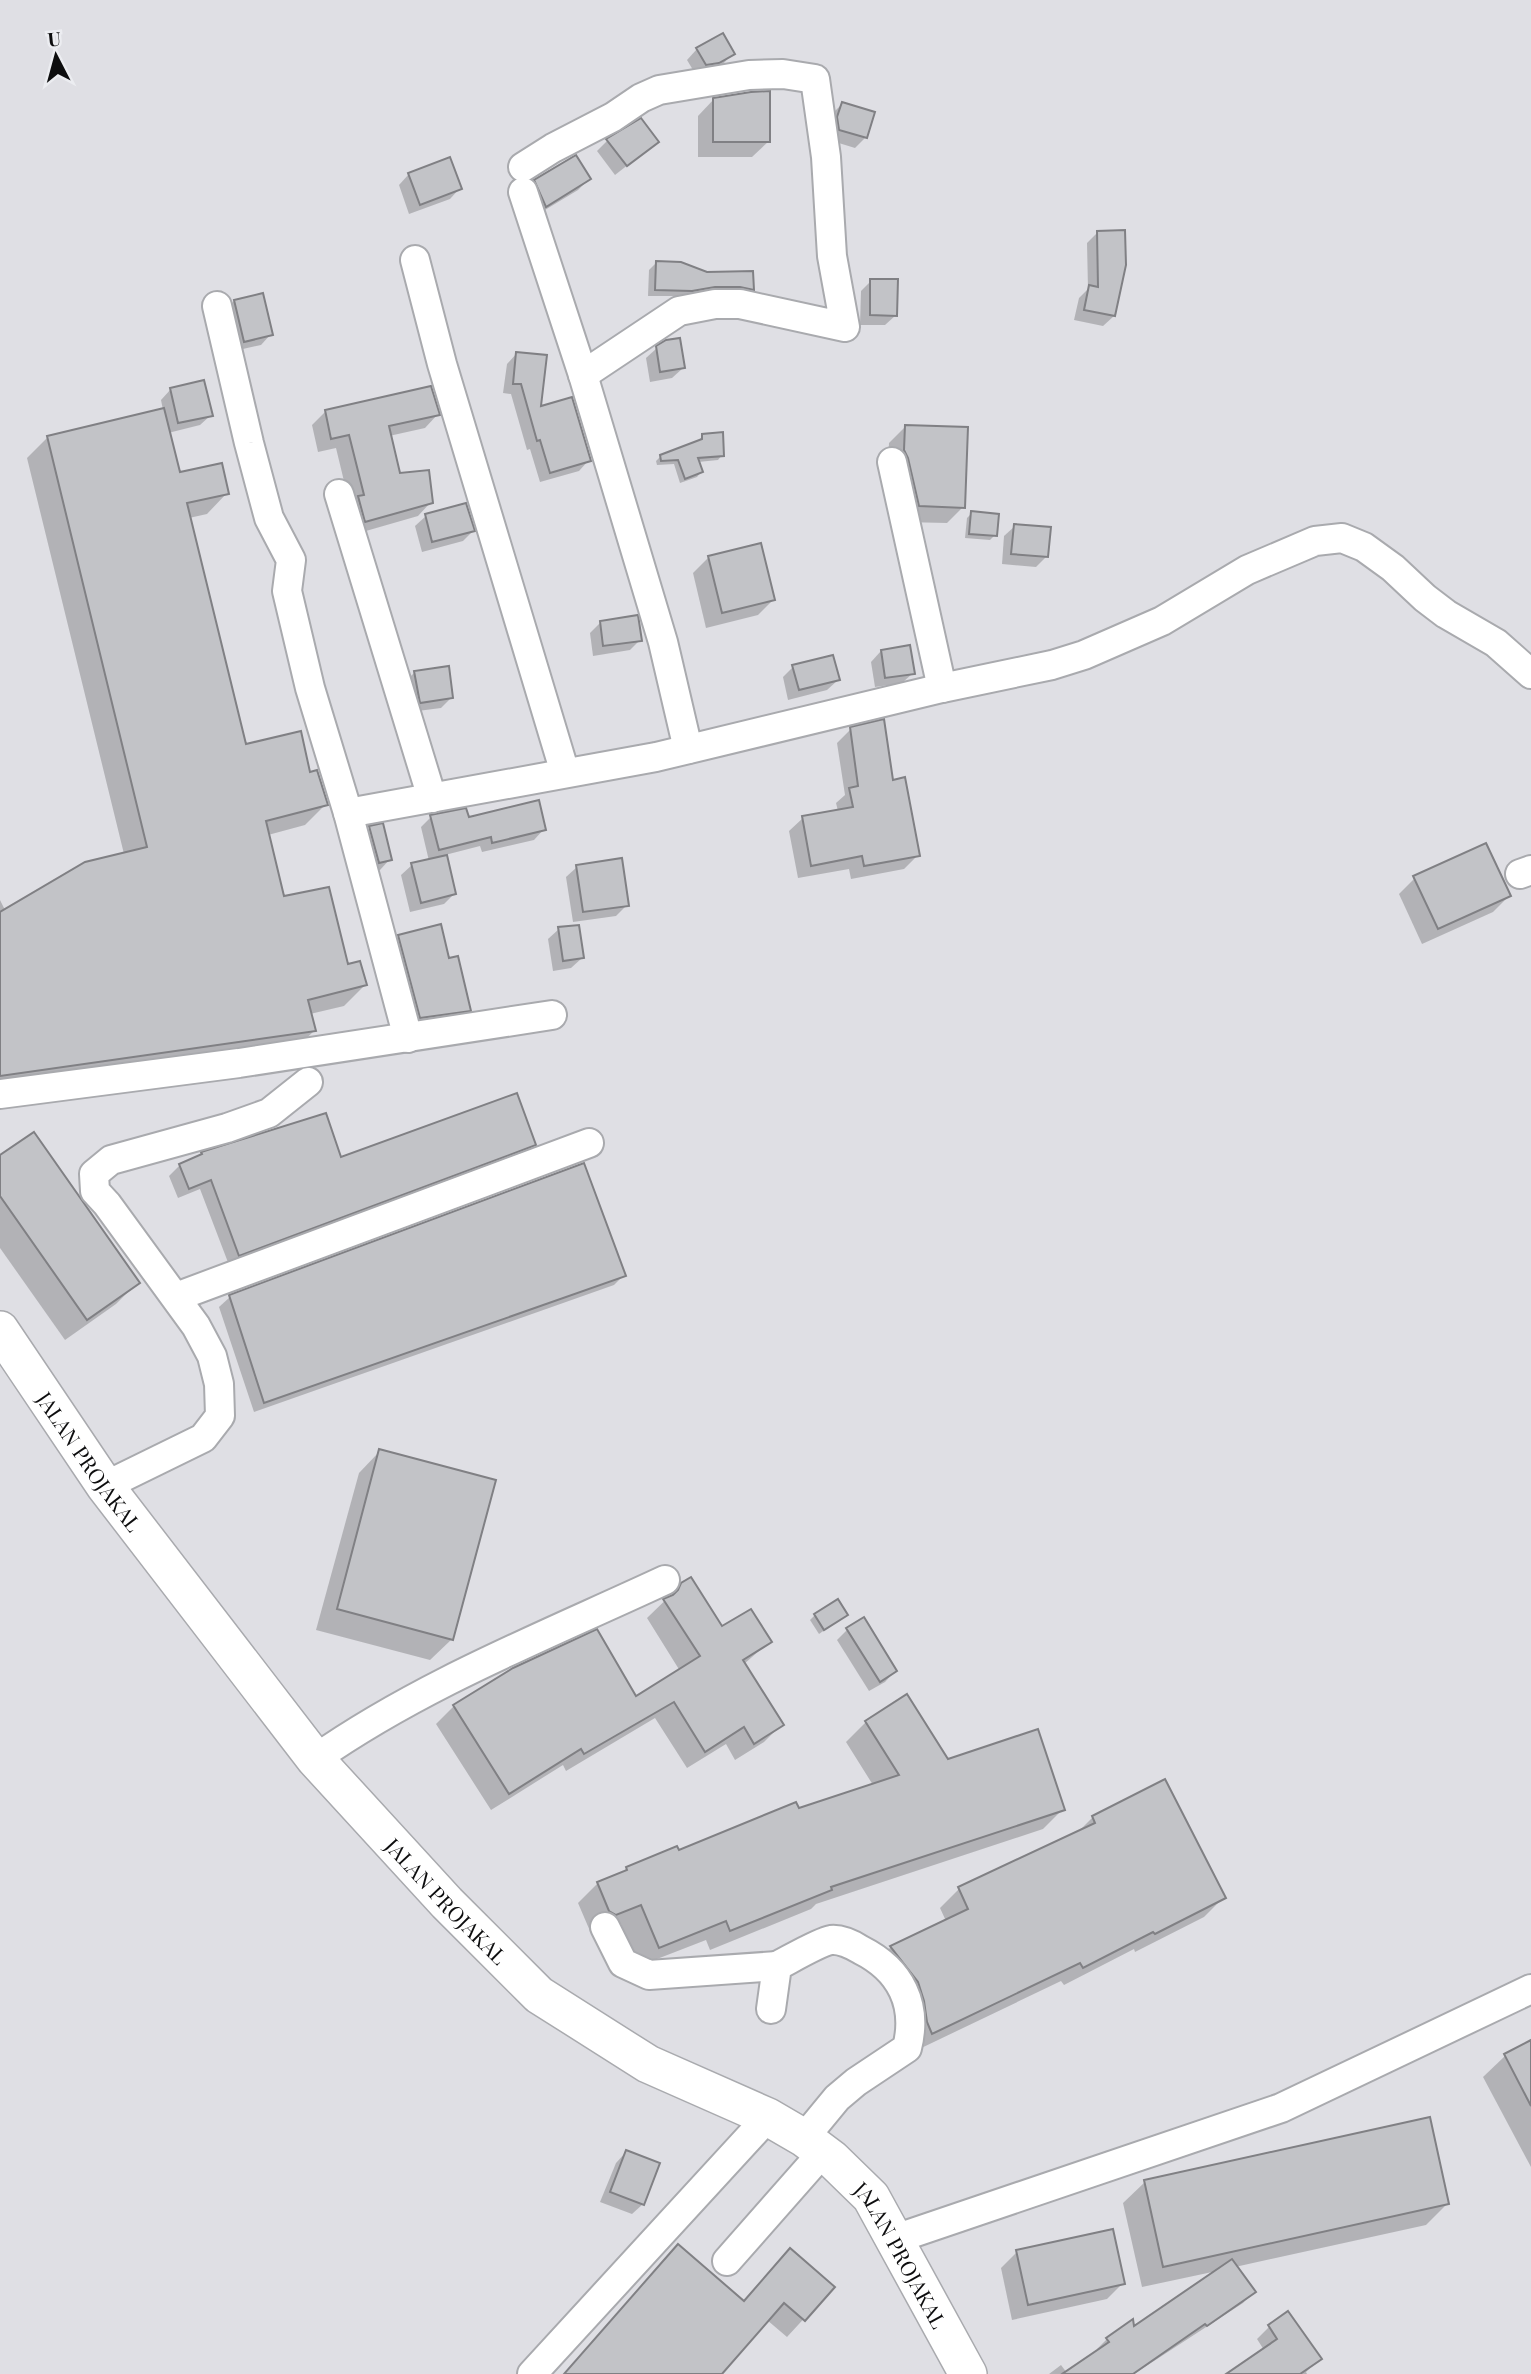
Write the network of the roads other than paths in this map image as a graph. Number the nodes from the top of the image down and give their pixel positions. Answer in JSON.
{"nodes":[{"id":1,"x":415,"y":260,"type":"dead end"},
{"id":2,"x":217,"y":306,"type":"dead end"},
{"id":3,"x":583,"y":375,"type":"junction"},
{"id":4,"x":892,"y":462,"type":"dead end"},
{"id":5,"x":339,"y":494,"type":"dead end"},
{"id":6,"x":1531,"y":674,"type":"edge"},
{"id":7,"x":942,"y":688,"type":"junction"},
{"id":8,"x":688,"y":749,"type":"junction"},
{"id":9,"x":565,"y":773,"type":"junction"},
{"id":10,"x":432,"y":798,"type":"junction"},
{"id":11,"x":348,"y":813,"type":"junction"},
{"id":12,"x":552,"y":1015,"type":"dead end"},
{"id":13,"x":408,"y":1038,"type":"junction"},
{"id":14,"x":308,"y":1082,"type":"dead end"},
{"id":15,"x":0,"y":1094,"type":"edge"},
{"id":16,"x":589,"y":1143,"type":"dead end"},
{"id":17,"x":176,"y":1297,"type":"junction"},
{"id":18,"x":0,"y":1330,"type":"edge"},
{"id":19,"x":105,"y":1486,"type":"junction"},
{"id":20,"x":665,"y":1580,"type":"dead end"},
{"id":21,"x":315,"y":1759,"type":"junction"},
{"id":22,"x":605,"y":1927,"type":"dead end"},
{"id":23,"x":777,"y":1966,"type":"junction"},
{"id":24,"x":1531,"y":1989,"type":"edge"},
{"id":25,"x":771,"y":2009,"type":"dead end"},
{"id":26,"x":768,"y":2117,"type":"junction"},
{"id":27,"x":814,"y":2145,"type":"junction"},
{"id":28,"x":895,"y":2239,"type":"junction"},
{"id":29,"x":727,"y":2261,"type":"dead end"},
{"id":30,"x":532,"y":2374,"type":"edge"},
{"id":31,"x":968,"y":2374,"type":"edge"}],
"edges":[{"from":1,"to":9,"type":"street"},
{"from":2,"to":11,"type":"street"},
{"from":3,"to":3,"type":"street"},
{"from":3,"to":8,"type":"street"},
{"from":4,"to":7,"type":"street"},
{"from":5,"to":10,"type":"street"},
{"from":6,"to":7,"type":"street"},
{"from":7,"to":8,"type":"street"},
{"from":8,"to":9,"type":"street"},
{"from":9,"to":10,"type":"street"},
{"from":10,"to":11,"type":"street"},
{"from":11,"to":13,"type":"street"},
{"from":12,"to":13,"type":"street"},
{"from":13,"to":15,"type":"street"},
{"from":14,"to":17,"type":"street"},
{"from":16,"to":17,"type":"street"},
{"from":17,"to":19,"type":"street"},
{"from":18,"to":19,"type":"main road","name":"JALAN PROJAKAL"},
{"from":19,"to":21,"type":"main road","name":"JALAN PROJAKAL"},
{"from":20,"to":21,"type":"street"},
{"from":21,"to":26,"type":"main road","name":"JALAN PROJAKAL"},
{"from":22,"to":23,"type":"street"},
{"from":23,"to":25,"type":"street"},
{"from":23,"to":27,"type":"street"},
{"from":24,"to":28,"type":"street"},
{"from":26,"to":27,"type":"main road","name":"JALAN PROJAKAL"},
{"from":26,"to":30,"type":"street"},
{"from":27,"to":28,"type":"main road","name":"JALAN PROJAKAL"},
{"from":27,"to":29,"type":"street"},
{"from":28,"to":31,"type":"main road","name":"JALAN PROJAKAL"}]}
